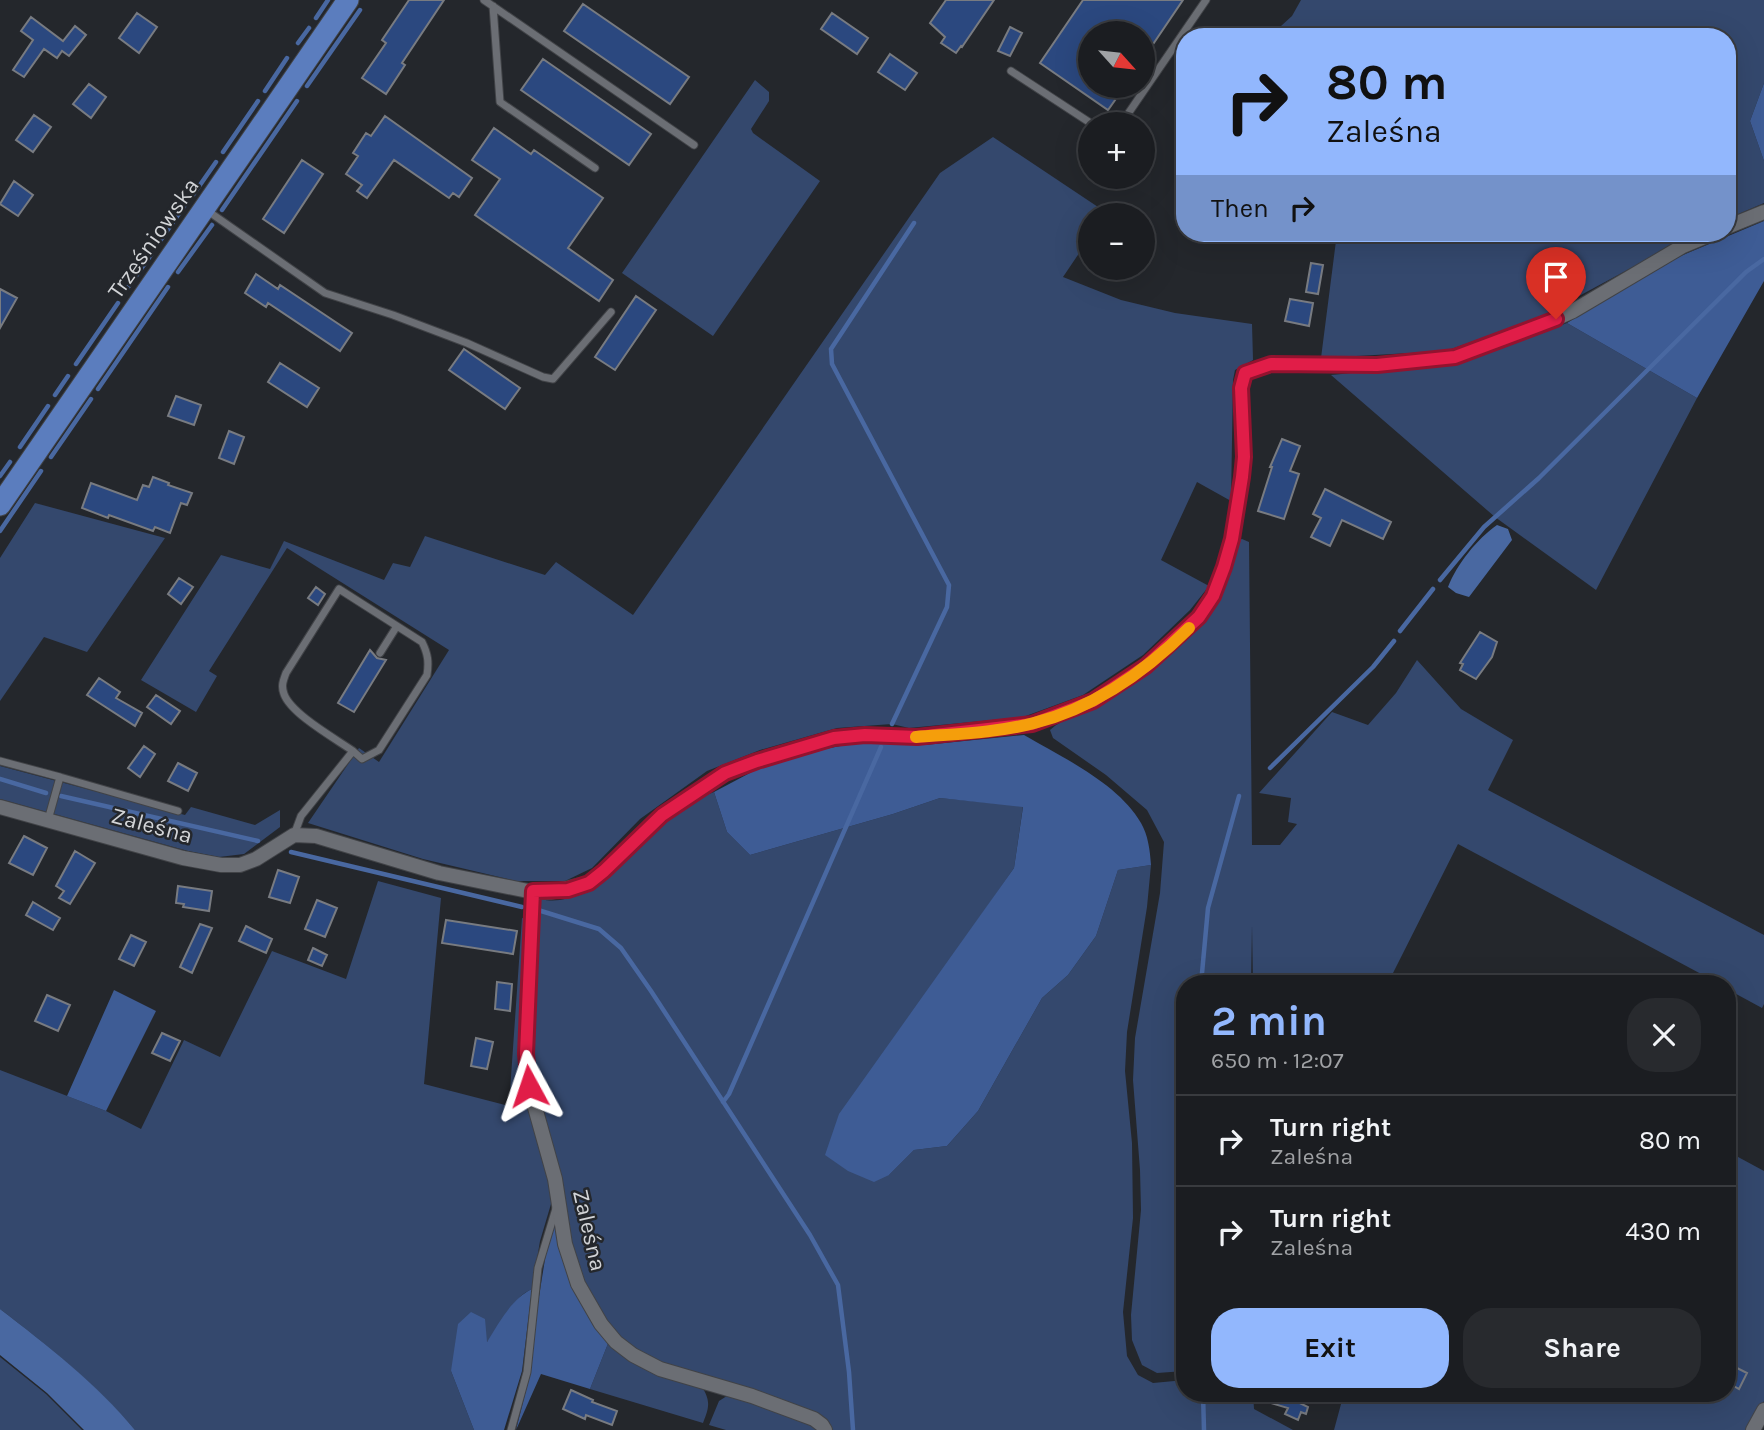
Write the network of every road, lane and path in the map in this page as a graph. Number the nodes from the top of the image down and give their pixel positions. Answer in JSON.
{"nodes":[{"id":1,"x":348,"y":0,"type":"edge"},
{"id":2,"x":485,"y":0,"type":"edge"},
{"id":3,"x":1206,"y":0,"type":"edge"},
{"id":4,"x":493,"y":6,"type":"junction"},
{"id":5,"x":1187,"y":28,"type":"edge"},
{"id":6,"x":1176,"y":44,"type":"edge"},
{"id":7,"x":1011,"y":71,"type":"dead end"},
{"id":8,"x":1129,"y":112,"type":"edge"},
{"id":9,"x":1078,"y":115,"type":"edge"},
{"id":10,"x":694,"y":145,"type":"dead end"},
{"id":11,"x":595,"y":168,"type":"dead end"},
{"id":12,"x":204,"y":209,"type":"junction"},
{"id":13,"x":1764,"y":212,"type":"edge"},
{"id":14,"x":1736,"y":223,"type":"edge"},
{"id":15,"x":1693,"y":242,"type":"edge"},
{"id":16,"x":611,"y":312,"type":"dead end"},
{"id":17,"x":0,"y":505,"type":"edge"},
{"id":18,"x":397,"y":626,"type":"junction"},
{"id":19,"x":380,"y":653,"type":"dead end"},
{"id":20,"x":353,"y":751,"type":"junction"},
{"id":21,"x":0,"y":761,"type":"edge"},
{"id":22,"x":60,"y":777,"type":"junction"},
{"id":23,"x":0,"y":807,"type":"edge"},
{"id":24,"x":178,"y":811,"type":"dead end"},
{"id":25,"x":48,"y":820,"type":"junction"},
{"id":26,"x":294,"y":835,"type":"junction"},
{"id":27,"x":533,"y":891,"type":"junction"},
{"id":28,"x":559,"y":1202,"type":"junction"},
{"id":29,"x":1764,"y":1410,"type":"edge"},
{"id":30,"x":511,"y":1430,"type":"edge"},
{"id":31,"x":825,"y":1430,"type":"edge"},
{"id":32,"x":1753,"y":1430,"type":"edge"}],
"edges":[{"from":1,"to":12,"type":"main road","name":"Trześniowska"},
{"from":2,"to":4,"type":"lane"},
{"from":3,"to":5,"type":"lane"},
{"from":4,"to":10,"type":"lane"},
{"from":4,"to":11,"type":"lane"},
{"from":6,"to":8,"type":"lane"},
{"from":7,"to":9,"type":"lane"},
{"from":12,"to":16,"type":"lane"},
{"from":12,"to":17,"type":"main road","name":"Trześniowska"},
{"from":13,"to":14,"type":"street"},
{"from":15,"to":27,"type":"street"},
{"from":18,"to":19,"type":"lane"},
{"from":18,"to":20,"type":"lane"},
{"from":18,"to":20,"type":"lane"},
{"from":20,"to":26,"type":"lane"},
{"from":21,"to":22,"type":"lane"},
{"from":22,"to":24,"type":"lane"},
{"from":22,"to":25,"type":"lane"},
{"from":23,"to":25,"type":"street","name":"Zaleśna"},
{"from":25,"to":26,"type":"street","name":"Zaleśna"},
{"from":26,"to":27,"type":"street"},
{"from":27,"to":28,"type":"street","name":"Zaleśna"},
{"from":28,"to":30,"type":"lane"},
{"from":28,"to":31,"type":"street","name":"Zaleśna"},
{"from":29,"to":32,"type":"street"}]}
